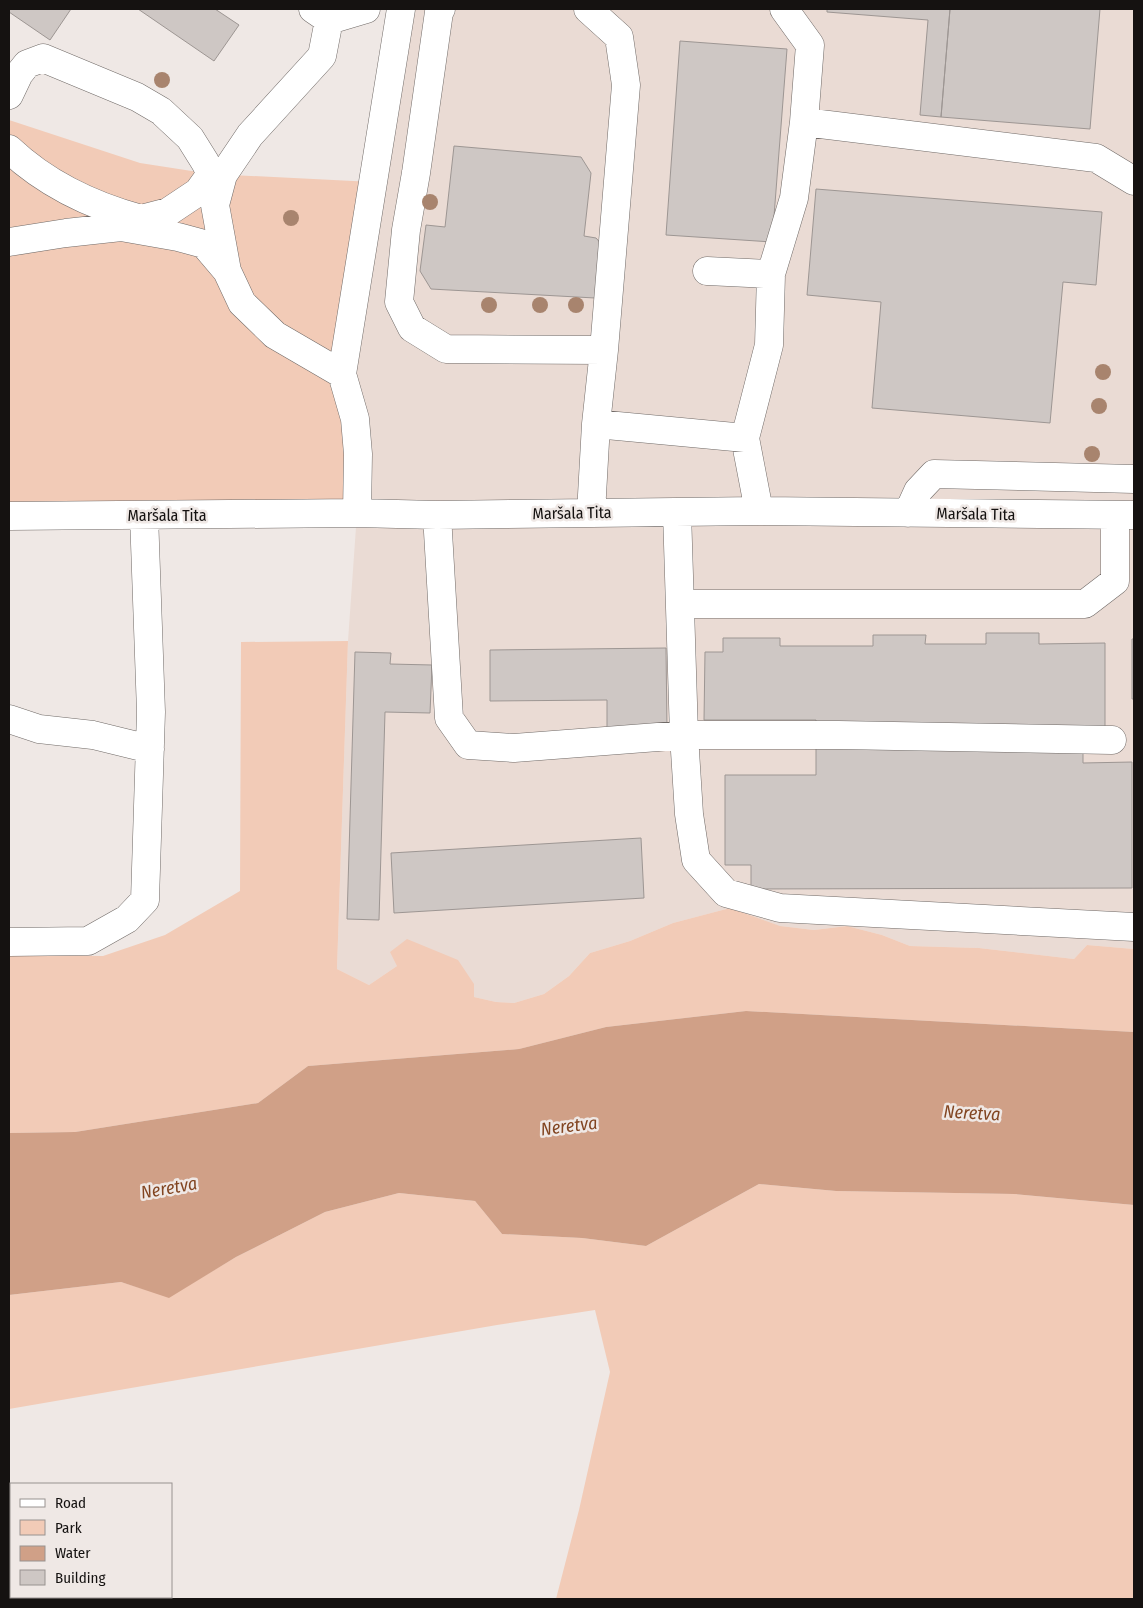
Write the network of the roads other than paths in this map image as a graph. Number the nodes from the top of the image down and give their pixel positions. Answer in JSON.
{"nodes":[{"id":1,"x":366,"y":9,"type":"edge"},
{"id":2,"x":401,"y":9,"type":"edge"},
{"id":3,"x":441,"y":9,"type":"edge"},
{"id":4,"x":588,"y":9,"type":"edge"},
{"id":5,"x":784,"y":9,"type":"edge"},
{"id":6,"x":321,"y":14,"type":"edge"},
{"id":7,"x":9,"y":95,"type":"edge"},
{"id":8,"x":804,"y":122,"type":"junction"},
{"id":9,"x":9,"y":149,"type":"edge"},
{"id":10,"x":217,"y":175,"type":"junction"},
{"id":11,"x":1134,"y":181,"type":"edge"},
{"id":12,"x":131,"y":223,"type":"junction"},
{"id":13,"x":9,"y":242,"type":"edge"},
{"id":14,"x":227,"y":271,"type":"junction"},
{"id":15,"x":707,"y":271,"type":"dead end"},
{"id":16,"x":771,"y":274,"type":"junction"},
{"id":17,"x":604,"y":350,"type":"junction"},
{"id":18,"x":342,"y":374,"type":"junction"},
{"id":19,"x":596,"y":424,"type":"junction"},
{"id":20,"x":745,"y":438,"type":"junction"},
{"id":21,"x":1134,"y":479,"type":"edge"},
{"id":22,"x":759,"y":511,"type":"junction"},
{"id":23,"x":677,"y":512,"type":"junction"},
{"id":24,"x":357,"y":513,"type":"junction"},
{"id":25,"x":592,"y":513,"type":"junction"},
{"id":26,"x":908,"y":513,"type":"junction"},
{"id":27,"x":144,"y":515,"type":"junction"},
{"id":28,"x":437,"y":515,"type":"junction"},
{"id":29,"x":1124,"y":515,"type":"edge"},
{"id":30,"x":9,"y":516,"type":"edge"},
{"id":31,"x":680,"y":604,"type":"junction"},
{"id":32,"x":9,"y":719,"type":"edge"},
{"id":33,"x":684,"y":735,"type":"junction"},
{"id":34,"x":1112,"y":740,"type":"dead end"},
{"id":35,"x":150,"y":749,"type":"junction"},
{"id":36,"x":1134,"y":927,"type":"edge"},
{"id":37,"x":9,"y":942,"type":"edge"}],
"edges":[{"from":1,"to":6,"type":"street"},
{"from":2,"to":18,"type":"street"},
{"from":3,"to":17,"type":"street"},
{"from":4,"to":17,"type":"street"},
{"from":5,"to":8,"type":"street"},
{"from":6,"to":10,"type":"street"},
{"from":7,"to":10,"type":"street"},
{"from":8,"to":11,"type":"street"},
{"from":8,"to":16,"type":"street"},
{"from":9,"to":12,"type":"street"},
{"from":10,"to":12,"type":"street"},
{"from":10,"to":14,"type":"street"},
{"from":12,"to":13,"type":"street"},
{"from":12,"to":14,"type":"street"},
{"from":14,"to":18,"type":"street"},
{"from":15,"to":16,"type":"street"},
{"from":16,"to":20,"type":"street"},
{"from":17,"to":19,"type":"street"},
{"from":18,"to":24,"type":"street"},
{"from":19,"to":20,"type":"street"},
{"from":19,"to":25,"type":"street"},
{"from":20,"to":22,"type":"street"},
{"from":21,"to":26,"type":"street"},
{"from":22,"to":23,"type":"street","name":"Maršala Tita"},
{"from":22,"to":26,"type":"street","name":"Maršala Tita"},
{"from":23,"to":25,"type":"street","name":"Maršala Tita"},
{"from":23,"to":31,"type":"street"},
{"from":24,"to":27,"type":"street","name":"Maršala Tita"},
{"from":24,"to":28,"type":"street","name":"Maršala Tita"},
{"from":25,"to":28,"type":"street","name":"Maršala Tita"},
{"from":26,"to":29,"type":"street","name":"Maršala Tita"},
{"from":27,"to":30,"type":"street","name":"Maršala Tita"},
{"from":27,"to":35,"type":"street"},
{"from":28,"to":33,"type":"street"},
{"from":29,"to":31,"type":"street"},
{"from":31,"to":33,"type":"street"},
{"from":32,"to":35,"type":"street"},
{"from":33,"to":34,"type":"street"},
{"from":33,"to":36,"type":"street"},
{"from":35,"to":37,"type":"street"}]}
